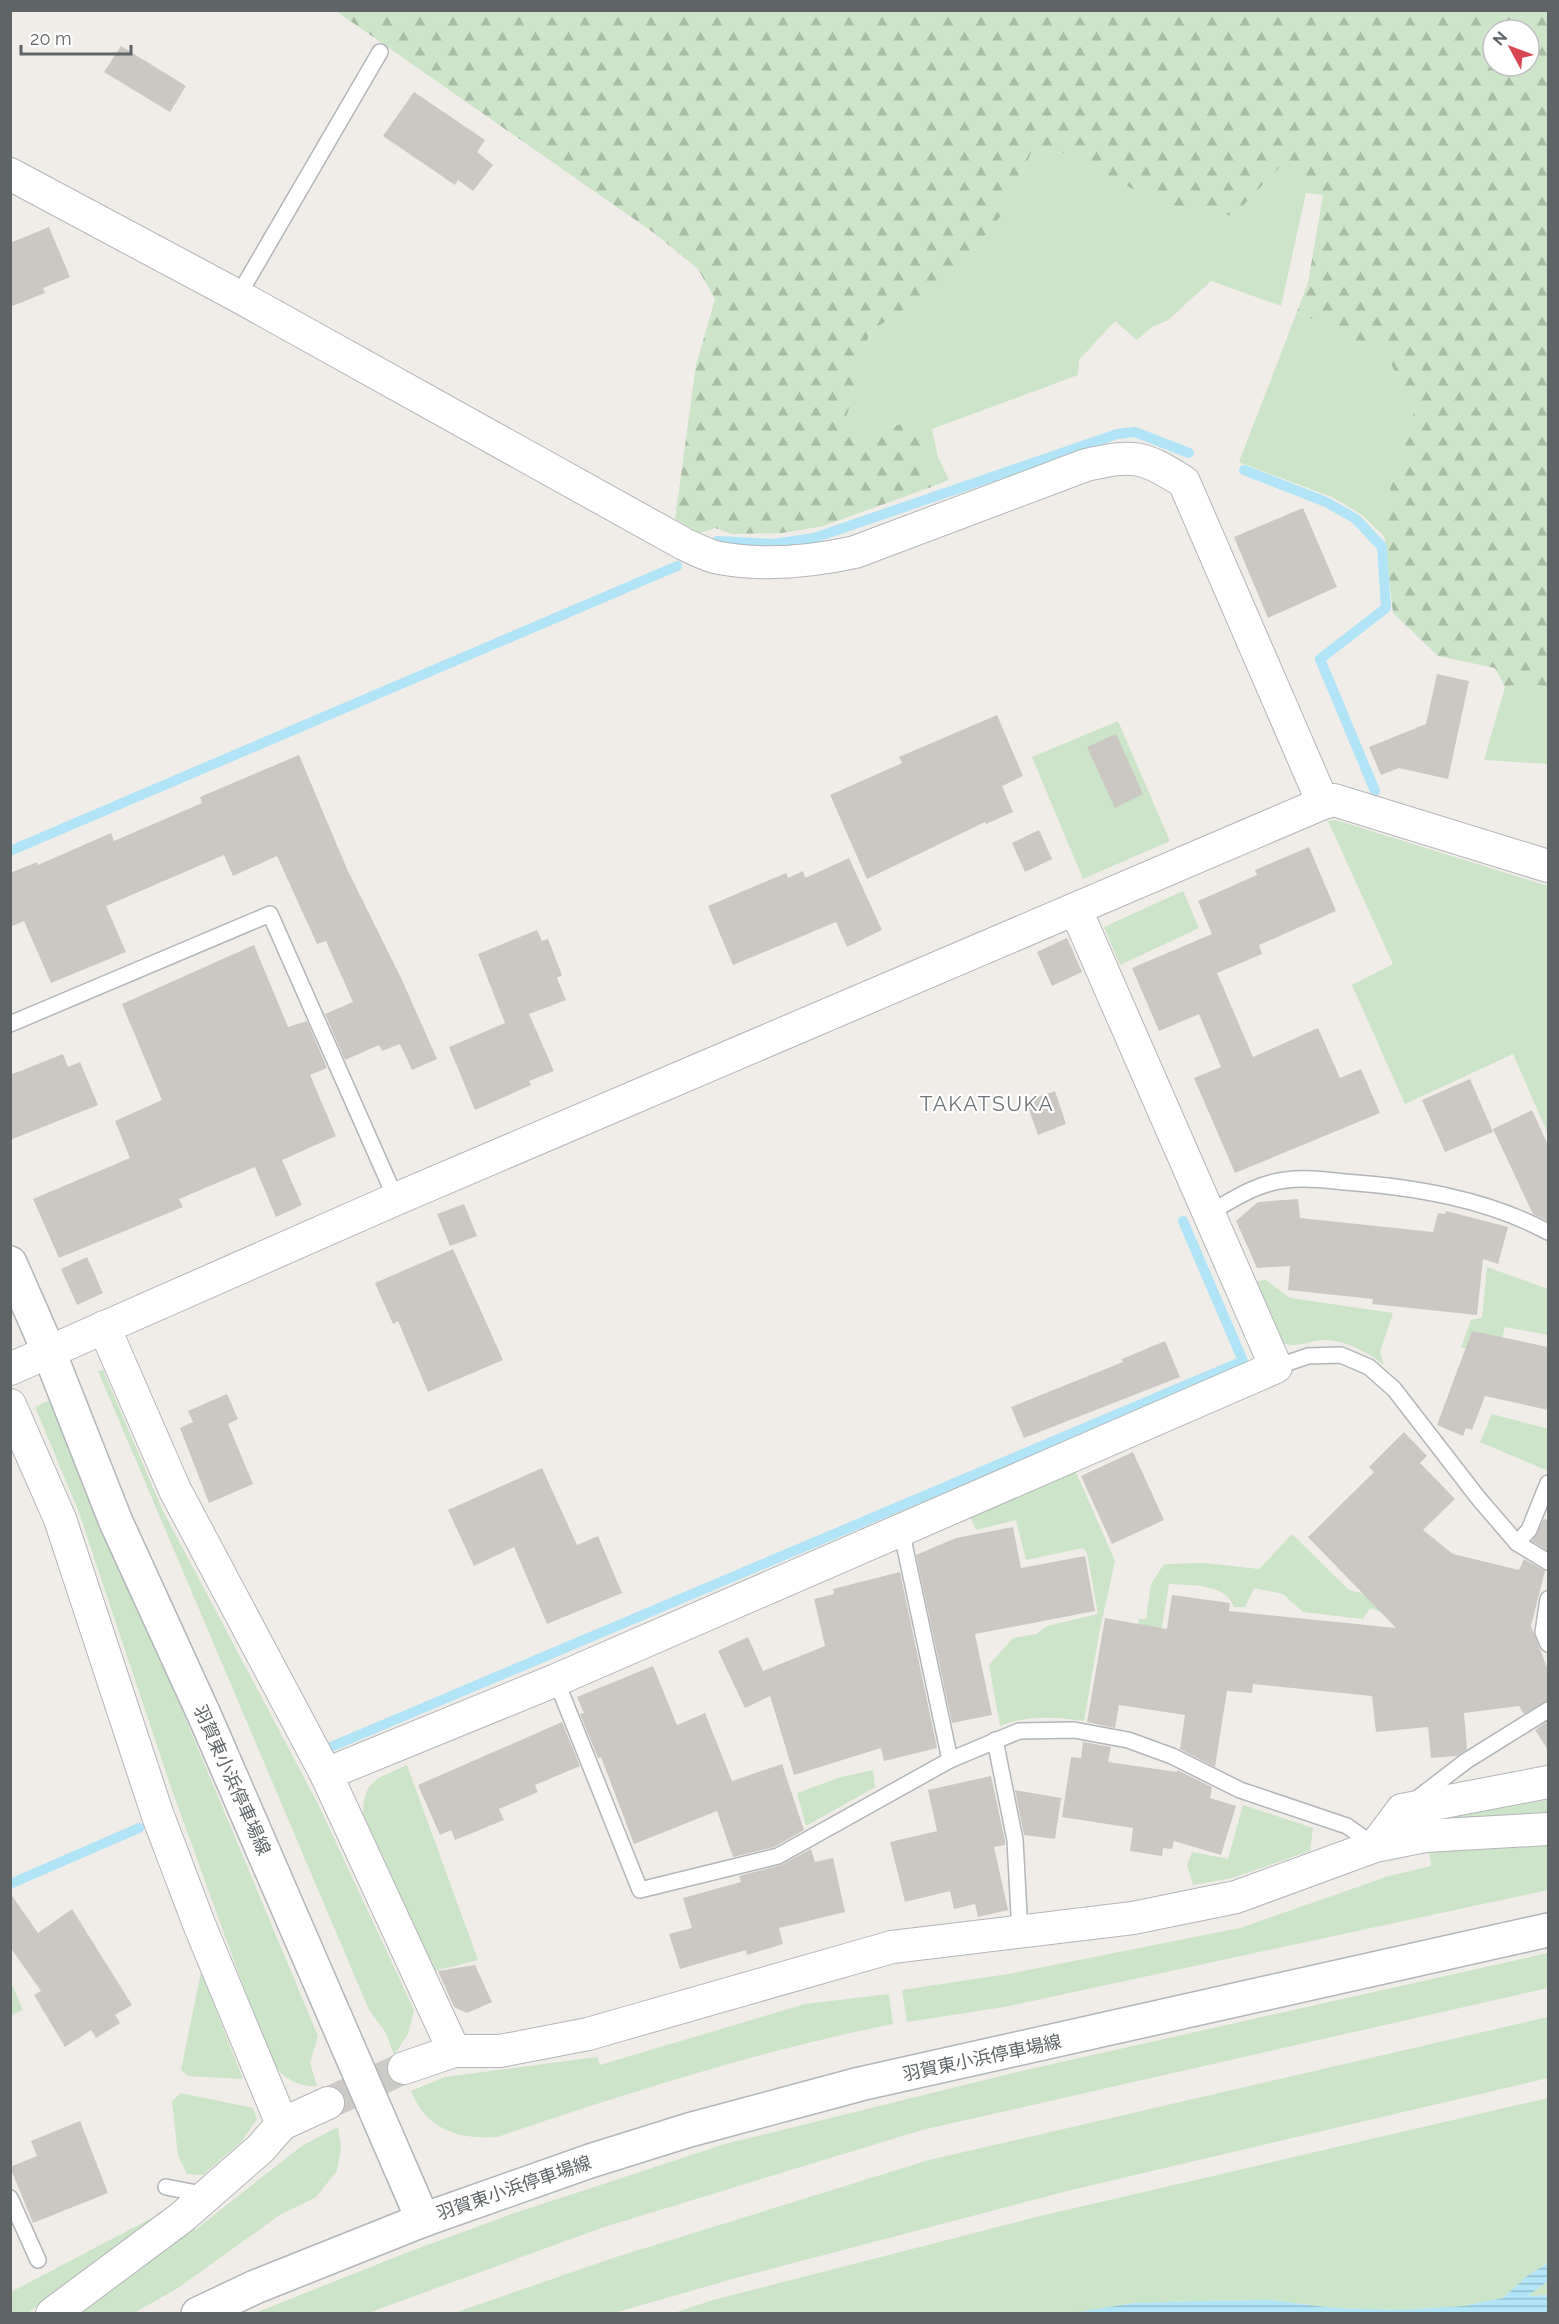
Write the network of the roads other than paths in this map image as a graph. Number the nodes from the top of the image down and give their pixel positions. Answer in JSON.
{"nodes":[{"id":1,"x":380,"y":52,"type":"dead end"},
{"id":2,"x":10,"y":174,"type":"edge"},
{"id":3,"x":238,"y":297,"type":"junction"},
{"id":4,"x":1323,"y":803,"type":"junction"},
{"id":5,"x":1548,"y":866,"type":"edge"},
{"id":6,"x":1077,"y":910,"type":"junction"},
{"id":7,"x":10,"y":1024,"type":"edge"},
{"id":8,"x":396,"y":1199,"type":"junction"},
{"id":9,"x":1211,"y":1212,"type":"junction"},
{"id":10,"x":1548,"y":1232,"type":"edge"},
{"id":11,"x":10,"y":1263,"type":"edge"},
{"id":12,"x":104,"y":1327,"type":"junction"},
{"id":13,"x":49,"y":1352,"type":"junction"},
{"id":14,"x":1276,"y":1367,"type":"junction"},
{"id":15,"x":10,"y":1369,"type":"edge"},
{"id":16,"x":10,"y":1406,"type":"edge"},
{"id":17,"x":1548,"y":1483,"type":"edge"},
{"id":18,"x":901,"y":1529,"type":"junction"},
{"id":19,"x":1517,"y":1543,"type":"junction"},
{"id":20,"x":1548,"y":1562,"type":"edge"},
{"id":21,"x":1548,"y":1599,"type":"edge"},
{"id":22,"x":1548,"y":1644,"type":"edge"},
{"id":23,"x":556,"y":1680,"type":"junction"},
{"id":24,"x":1548,"y":1710,"type":"edge"},
{"id":25,"x":995,"y":1740,"type":"junction"},
{"id":26,"x":950,"y":1760,"type":"junction"},
{"id":27,"x":326,"y":1774,"type":"junction"},
{"id":28,"x":1548,"y":1782,"type":"edge"},
{"id":29,"x":1402,"y":1810,"type":"junction"},
{"id":30,"x":1548,"y":1829,"type":"edge"},
{"id":31,"x":1375,"y":1846,"type":"junction"},
{"id":32,"x":1548,"y":1930,"type":"edge"},
{"id":33,"x":1020,"y":1933,"type":"junction"},
{"id":34,"x":454,"y":2051,"type":"junction"},
{"id":35,"x":404,"y":2068,"type":"tunnel mouth"},
{"id":36,"x":328,"y":2103,"type":"tunnel mouth"},
{"id":37,"x":282,"y":2124,"type":"junction"},
{"id":38,"x":166,"y":2187,"type":"dead end"},
{"id":39,"x":208,"y":2195,"type":"junction"},
{"id":40,"x":10,"y":2198,"type":"edge"},
{"id":41,"x":423,"y":2220,"type":"junction"},
{"id":42,"x":38,"y":2260,"type":"dead end"},
{"id":43,"x":52,"y":2313,"type":"edge"},
{"id":44,"x":198,"y":2313,"type":"edge"}],
"edges":[{"from":1,"to":3,"type":"lane"},
{"from":2,"to":3,"type":"street"},
{"from":3,"to":4,"type":"street"},
{"from":4,"to":5,"type":"street"},
{"from":4,"to":6,"type":"street"},
{"from":6,"to":8,"type":"street"},
{"from":6,"to":9,"type":"street"},
{"from":7,"to":8,"type":"lane"},
{"from":8,"to":12,"type":"street"},
{"from":9,"to":10,"type":"lane"},
{"from":9,"to":14,"type":"street"},
{"from":11,"to":13,"type":"main road","name":"羽賀東小浜停車場線"},
{"from":12,"to":13,"type":"street"},
{"from":12,"to":27,"type":"street"},
{"from":13,"to":15,"type":"street"},
{"from":13,"to":41,"type":"main road","name":"羽賀東小浜停車場線"},
{"from":14,"to":18,"type":"street"},
{"from":14,"to":19,"type":"lane"},
{"from":16,"to":37,"type":"street"},
{"from":17,"to":19,"type":"lane"},
{"from":18,"to":23,"type":"street"},
{"from":18,"to":26,"type":"lane"},
{"from":19,"to":20,"type":"lane"},
{"from":21,"to":22,"type":"lane"},
{"from":23,"to":26,"type":"lane"},
{"from":23,"to":27,"type":"street"},
{"from":24,"to":29,"type":"lane"},
{"from":25,"to":26,"type":"lane"},
{"from":25,"to":31,"type":"lane"},
{"from":25,"to":33,"type":"lane"},
{"from":27,"to":34,"type":"street"},
{"from":28,"to":29,"type":"street"},
{"from":29,"to":31,"type":"street"},
{"from":30,"to":31,"type":"street"},
{"from":31,"to":33,"type":"street"},
{"from":32,"to":41,"type":"main road","name":"羽賀東小浜停車場線"},
{"from":33,"to":34,"type":"street"},
{"from":34,"to":35,"type":"street"},
{"from":36,"to":37,"type":"street"},
{"from":37,"to":39,"type":"street"},
{"from":38,"to":39,"type":"lane"},
{"from":39,"to":43,"type":"street"},
{"from":40,"to":42,"type":"lane"},
{"from":41,"to":44,"type":"main road"}]}
